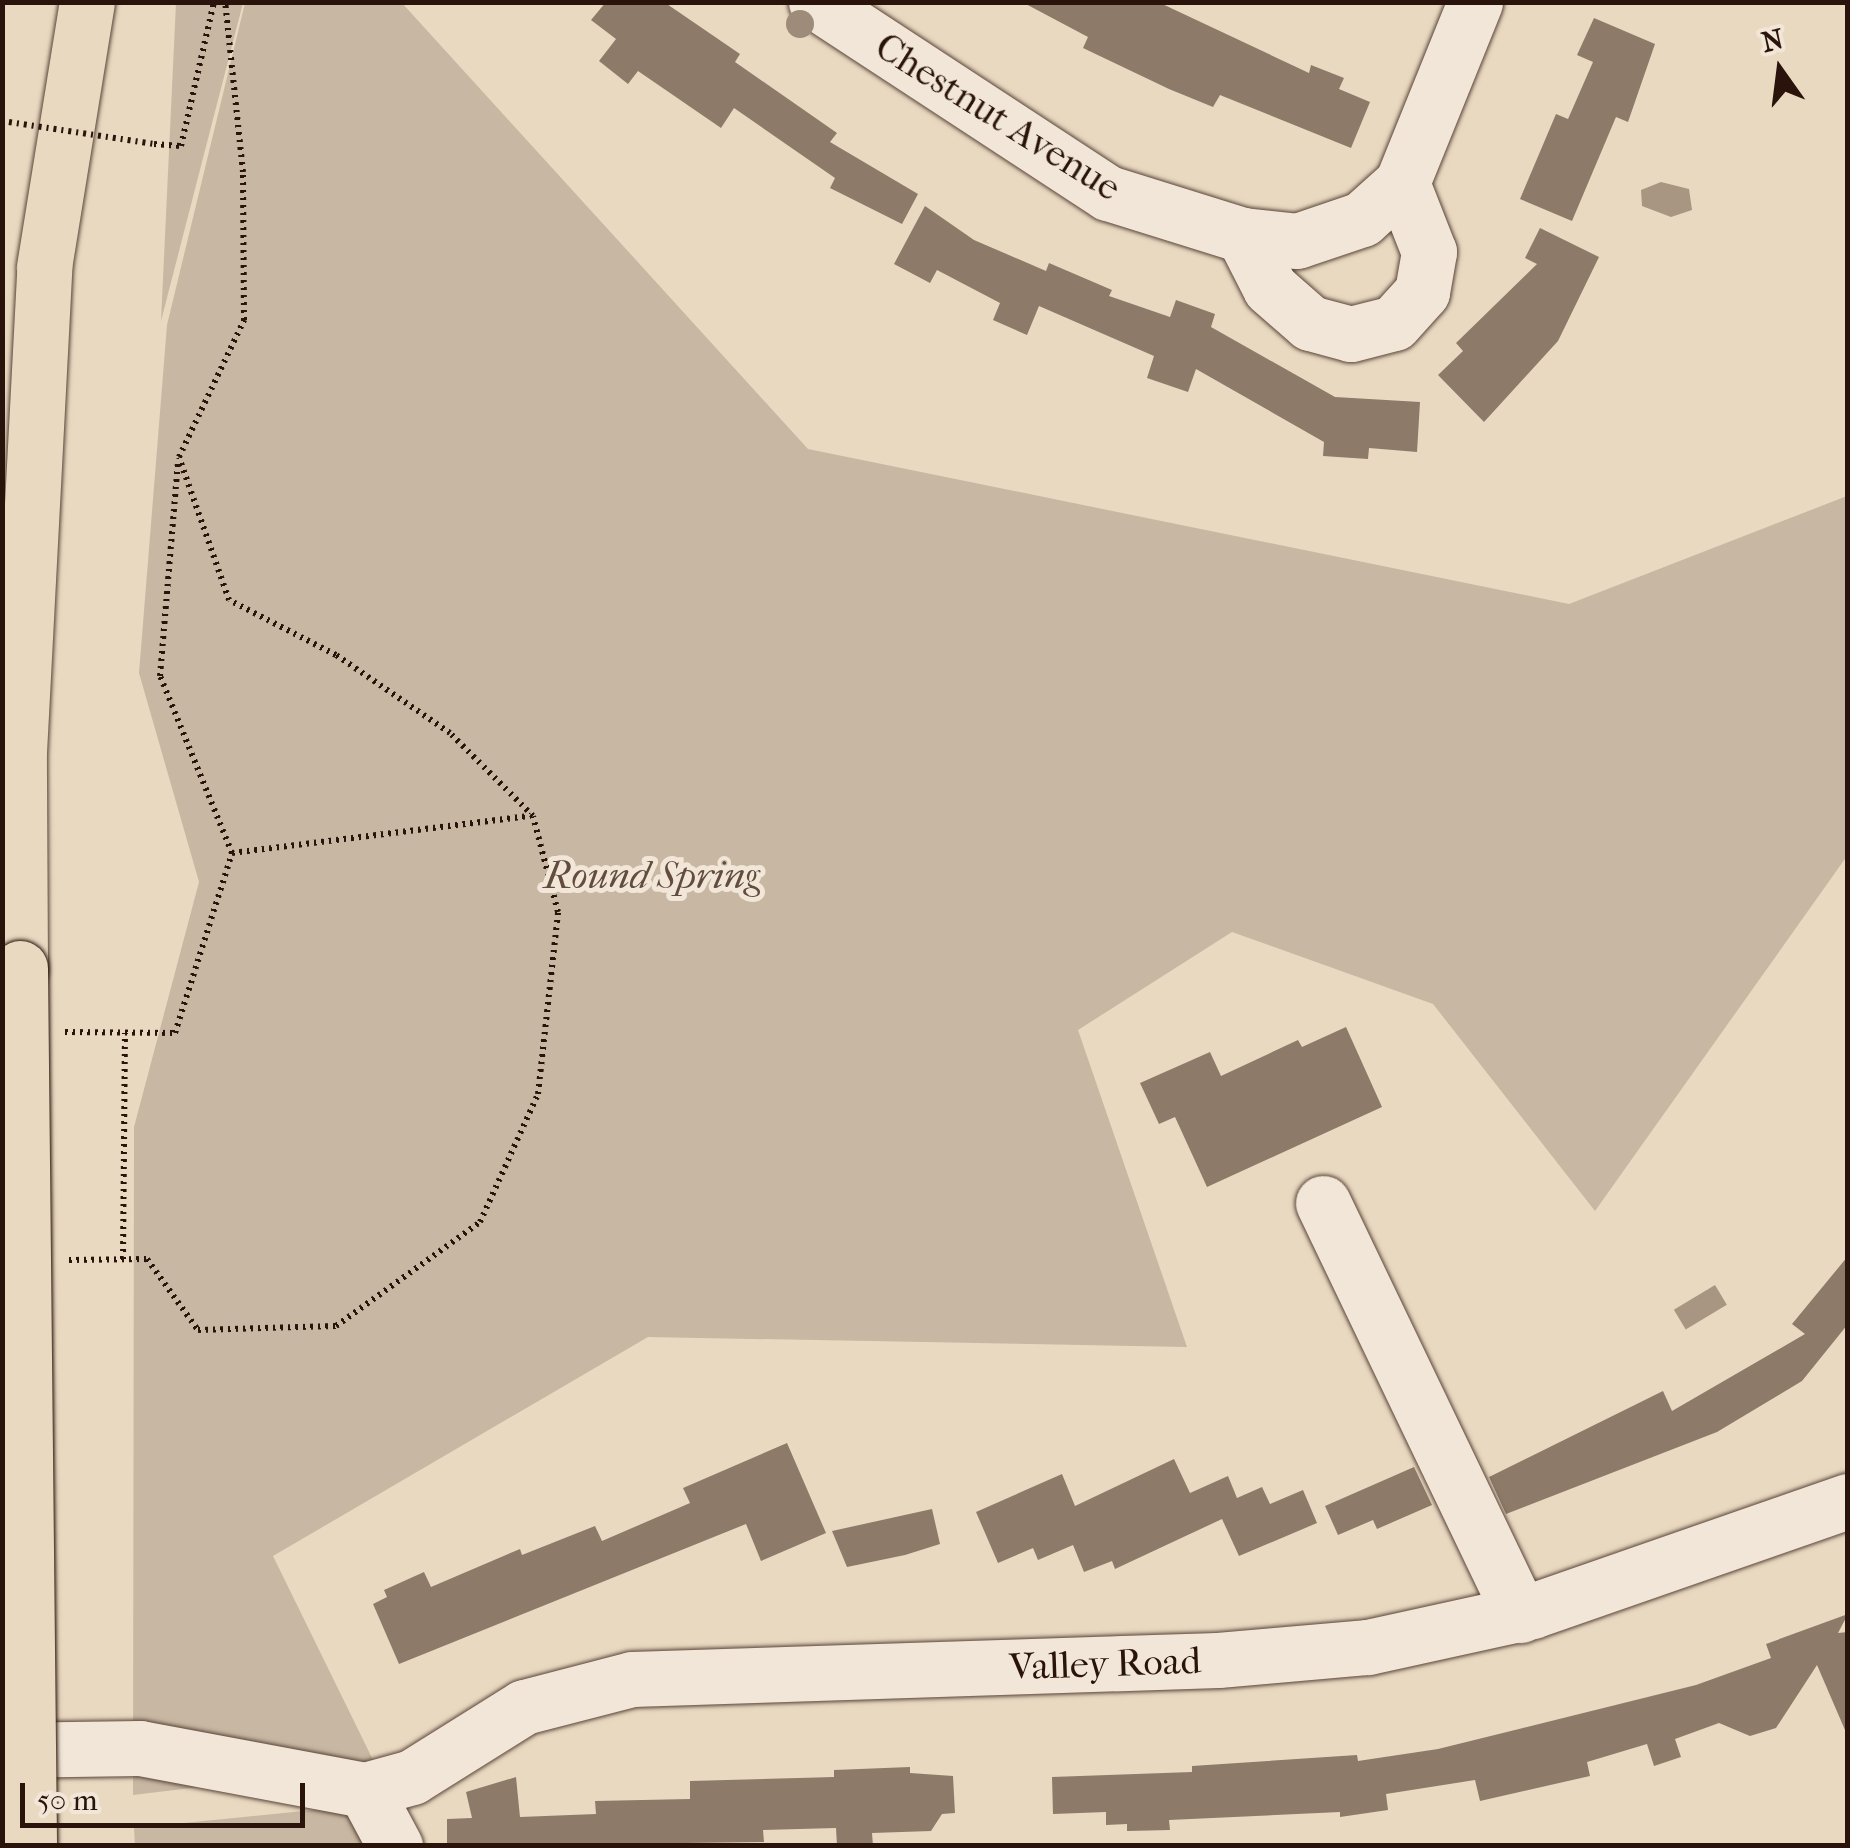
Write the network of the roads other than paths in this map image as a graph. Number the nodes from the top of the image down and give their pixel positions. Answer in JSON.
{"nodes":[{"id":1,"x":87,"y":2,"type":"edge"},
{"id":2,"x":816,"y":2,"type":"edge"},
{"id":3,"x":1475,"y":2,"type":"edge"},
{"id":4,"x":1402,"y":183,"type":"junction"},
{"id":5,"x":1243,"y":235,"type":"junction"},
{"id":6,"x":1324,"y":1203,"type":"dead end"},
{"id":7,"x":1848,"y":1501,"type":"edge"},
{"id":8,"x":1520,"y":1615,"type":"junction"},
{"id":9,"x":2,"y":1750,"type":"edge"},
{"id":10,"x":365,"y":1790,"type":"junction"},
{"id":11,"x":29,"y":1846,"type":"edge"},
{"id":12,"x":395,"y":1846,"type":"edge"}],
"edges":[{"from":1,"to":11,"type":"highway","bridge":true},
{"from":2,"to":5,"type":"street","name":"Chestnut Avenue"},
{"from":3,"to":4,"type":"street","name":"Chestnut Avenue"},
{"from":4,"to":5,"type":"street","name":"Chestnut Avenue"},
{"from":4,"to":5,"type":"street"},
{"from":6,"to":8,"type":"street"},
{"from":7,"to":8,"type":"street","name":"Valley Road"},
{"from":8,"to":10,"type":"street","name":"Valley Road"},
{"from":9,"to":10,"type":"street"},
{"from":10,"to":12,"type":"street"}]}
